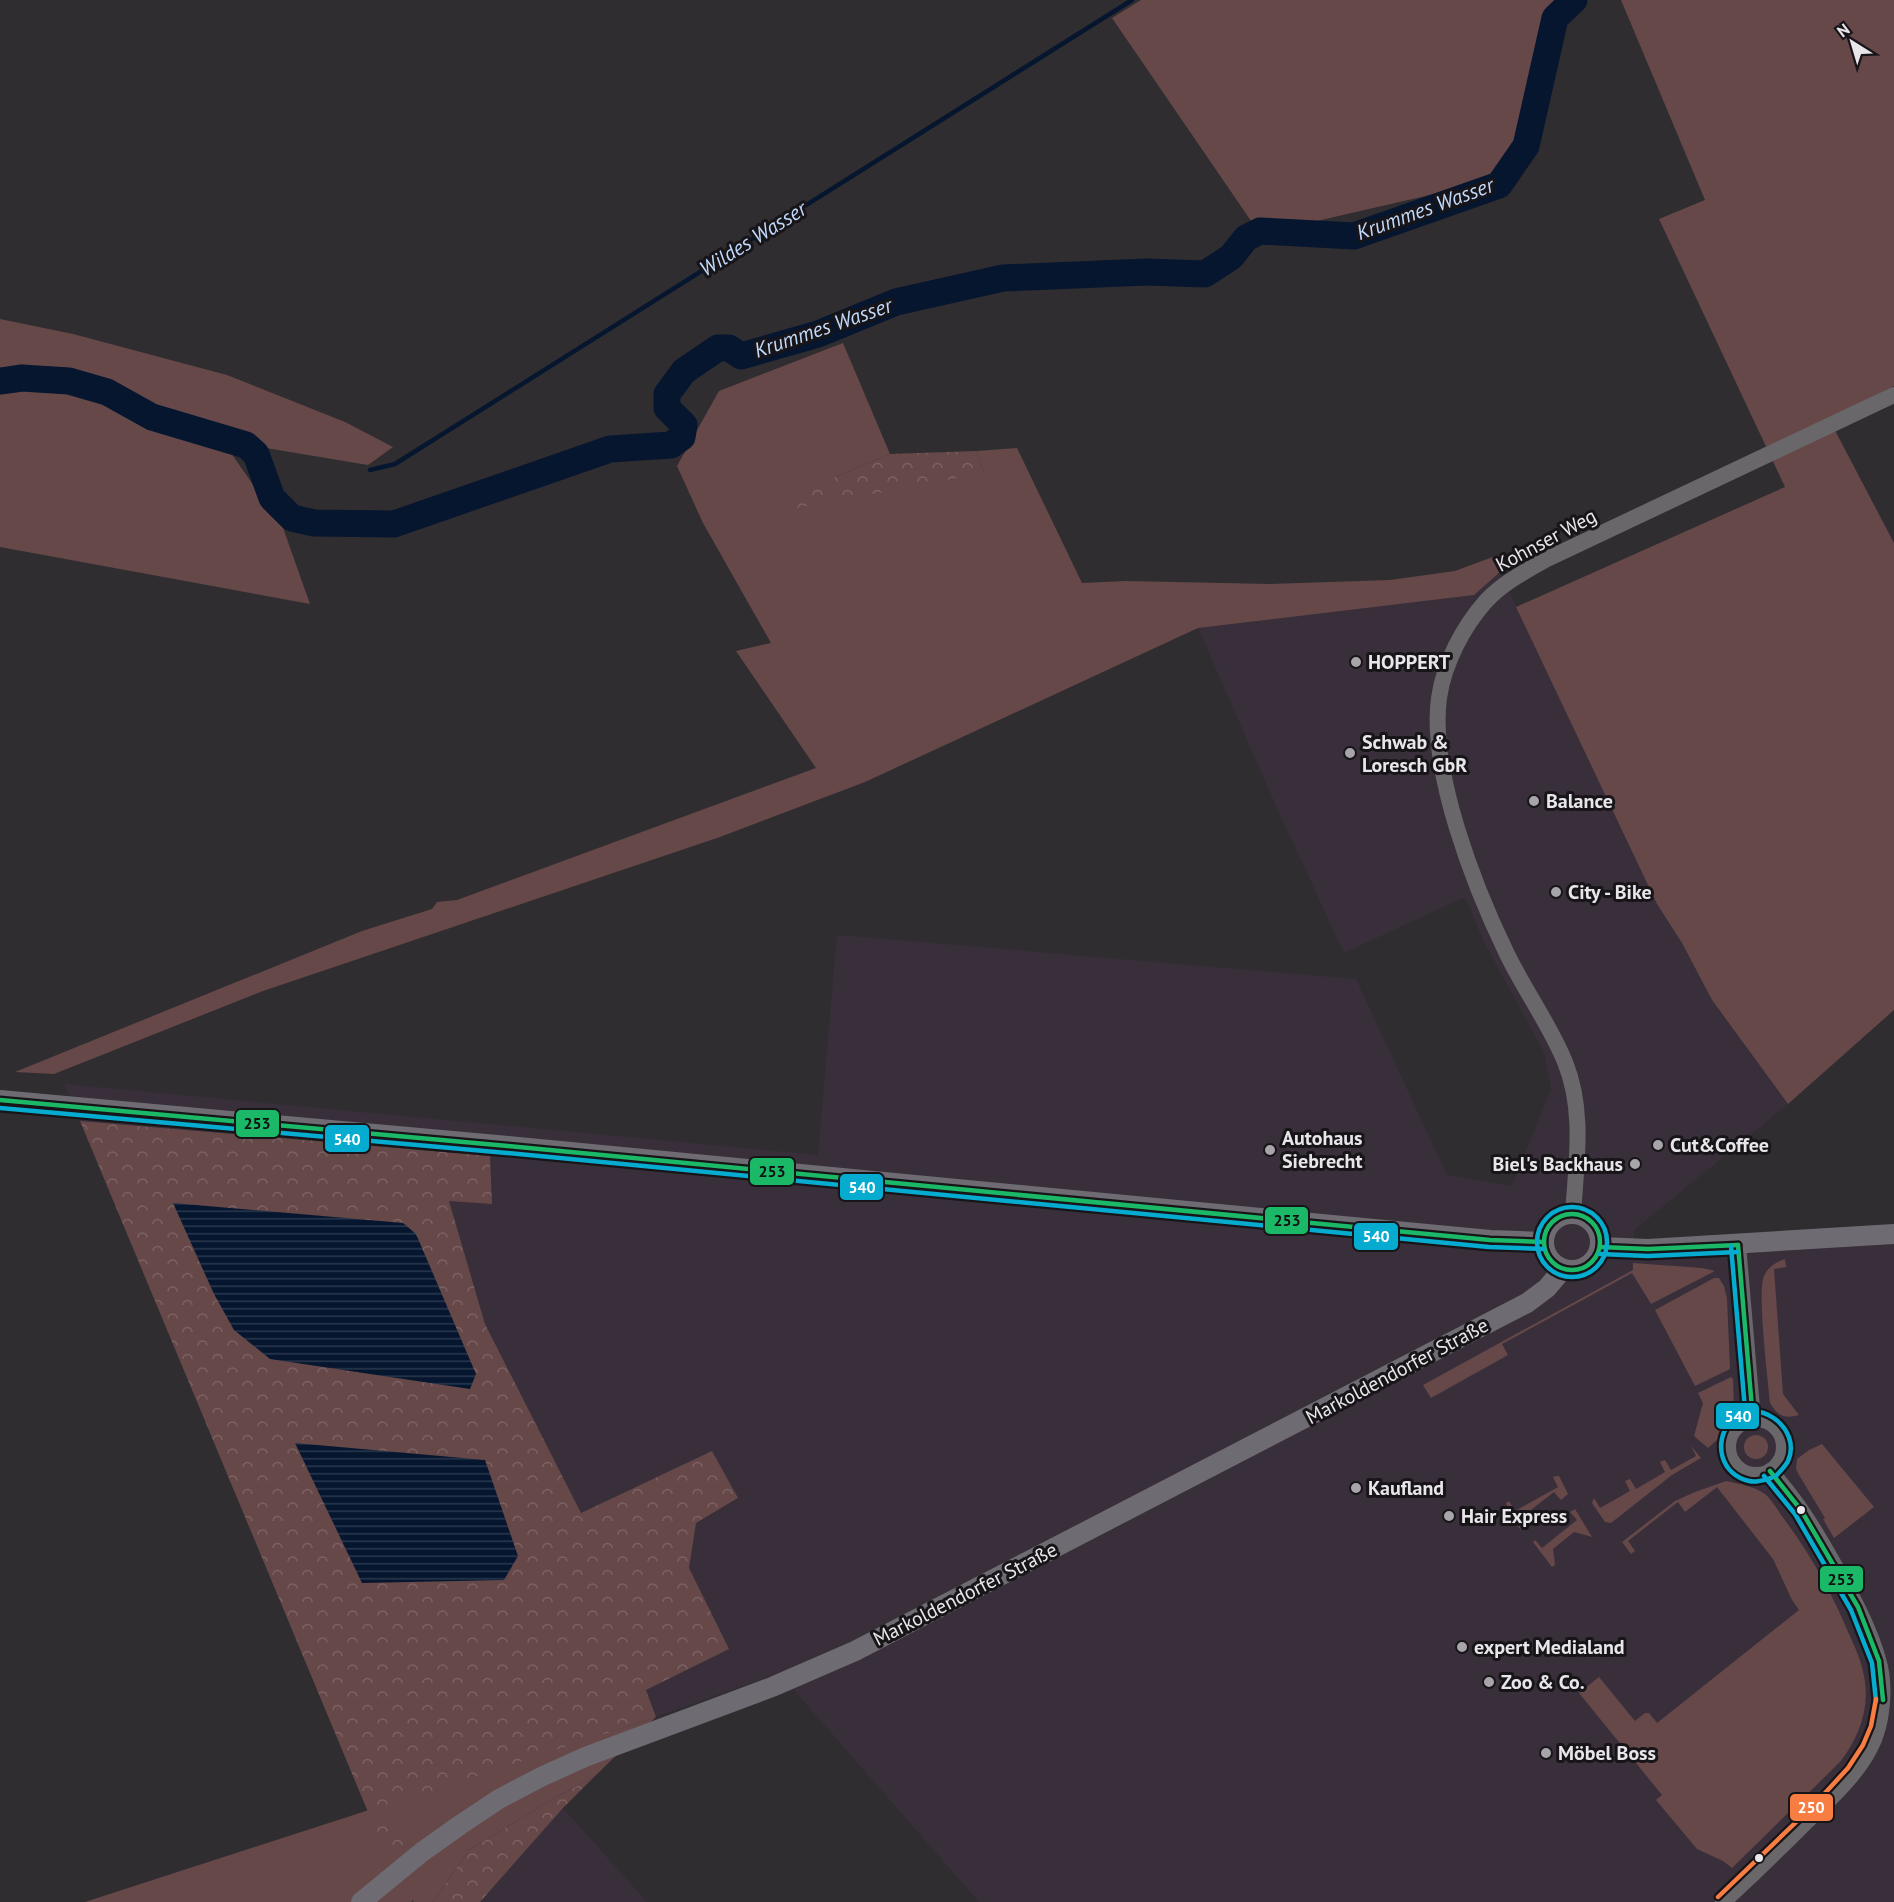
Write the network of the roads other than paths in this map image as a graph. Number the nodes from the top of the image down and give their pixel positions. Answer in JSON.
{"nodes":[{"id":1,"x":1894,"y":395,"type":"edge"},
{"id":2,"x":0,"y":1100,"type":"edge"},
{"id":3,"x":1573,"y":1215,"type":"junction"},
{"id":4,"x":1894,"y":1234,"type":"edge"},
{"id":5,"x":1544,"y":1242,"type":"junction"},
{"id":6,"x":1738,"y":1245,"type":"junction"},
{"id":7,"x":1600,"y":1246,"type":"junction"},
{"id":8,"x":1563,"y":1269,"type":"junction"},
{"id":9,"x":1753,"y":1420,"type":"junction"},
{"id":10,"x":1770,"y":1471,"type":"junction"},
{"id":11,"x":361,"y":1902,"type":"edge"},
{"id":12,"x":1723,"y":1902,"type":"edge"}],
"edges":[{"from":1,"to":3,"type":"street","name":"Kohnser Weg"},
{"from":2,"to":5,"type":"main road"},
{"from":3,"to":5,"type":"main road"},
{"from":3,"to":7,"type":"main road"},
{"from":4,"to":6,"type":"main road"},
{"from":5,"to":8,"type":"main road"},
{"from":6,"to":7,"type":"main road"},
{"from":6,"to":9,"type":"street"},
{"from":7,"to":8,"type":"main road"},
{"from":8,"to":11,"type":"main road","name":"Markoldendorfer Straße"},
{"from":9,"to":10,"type":"street"},
{"from":9,"to":10,"type":"street"},
{"from":10,"to":12,"type":"street"}]}
